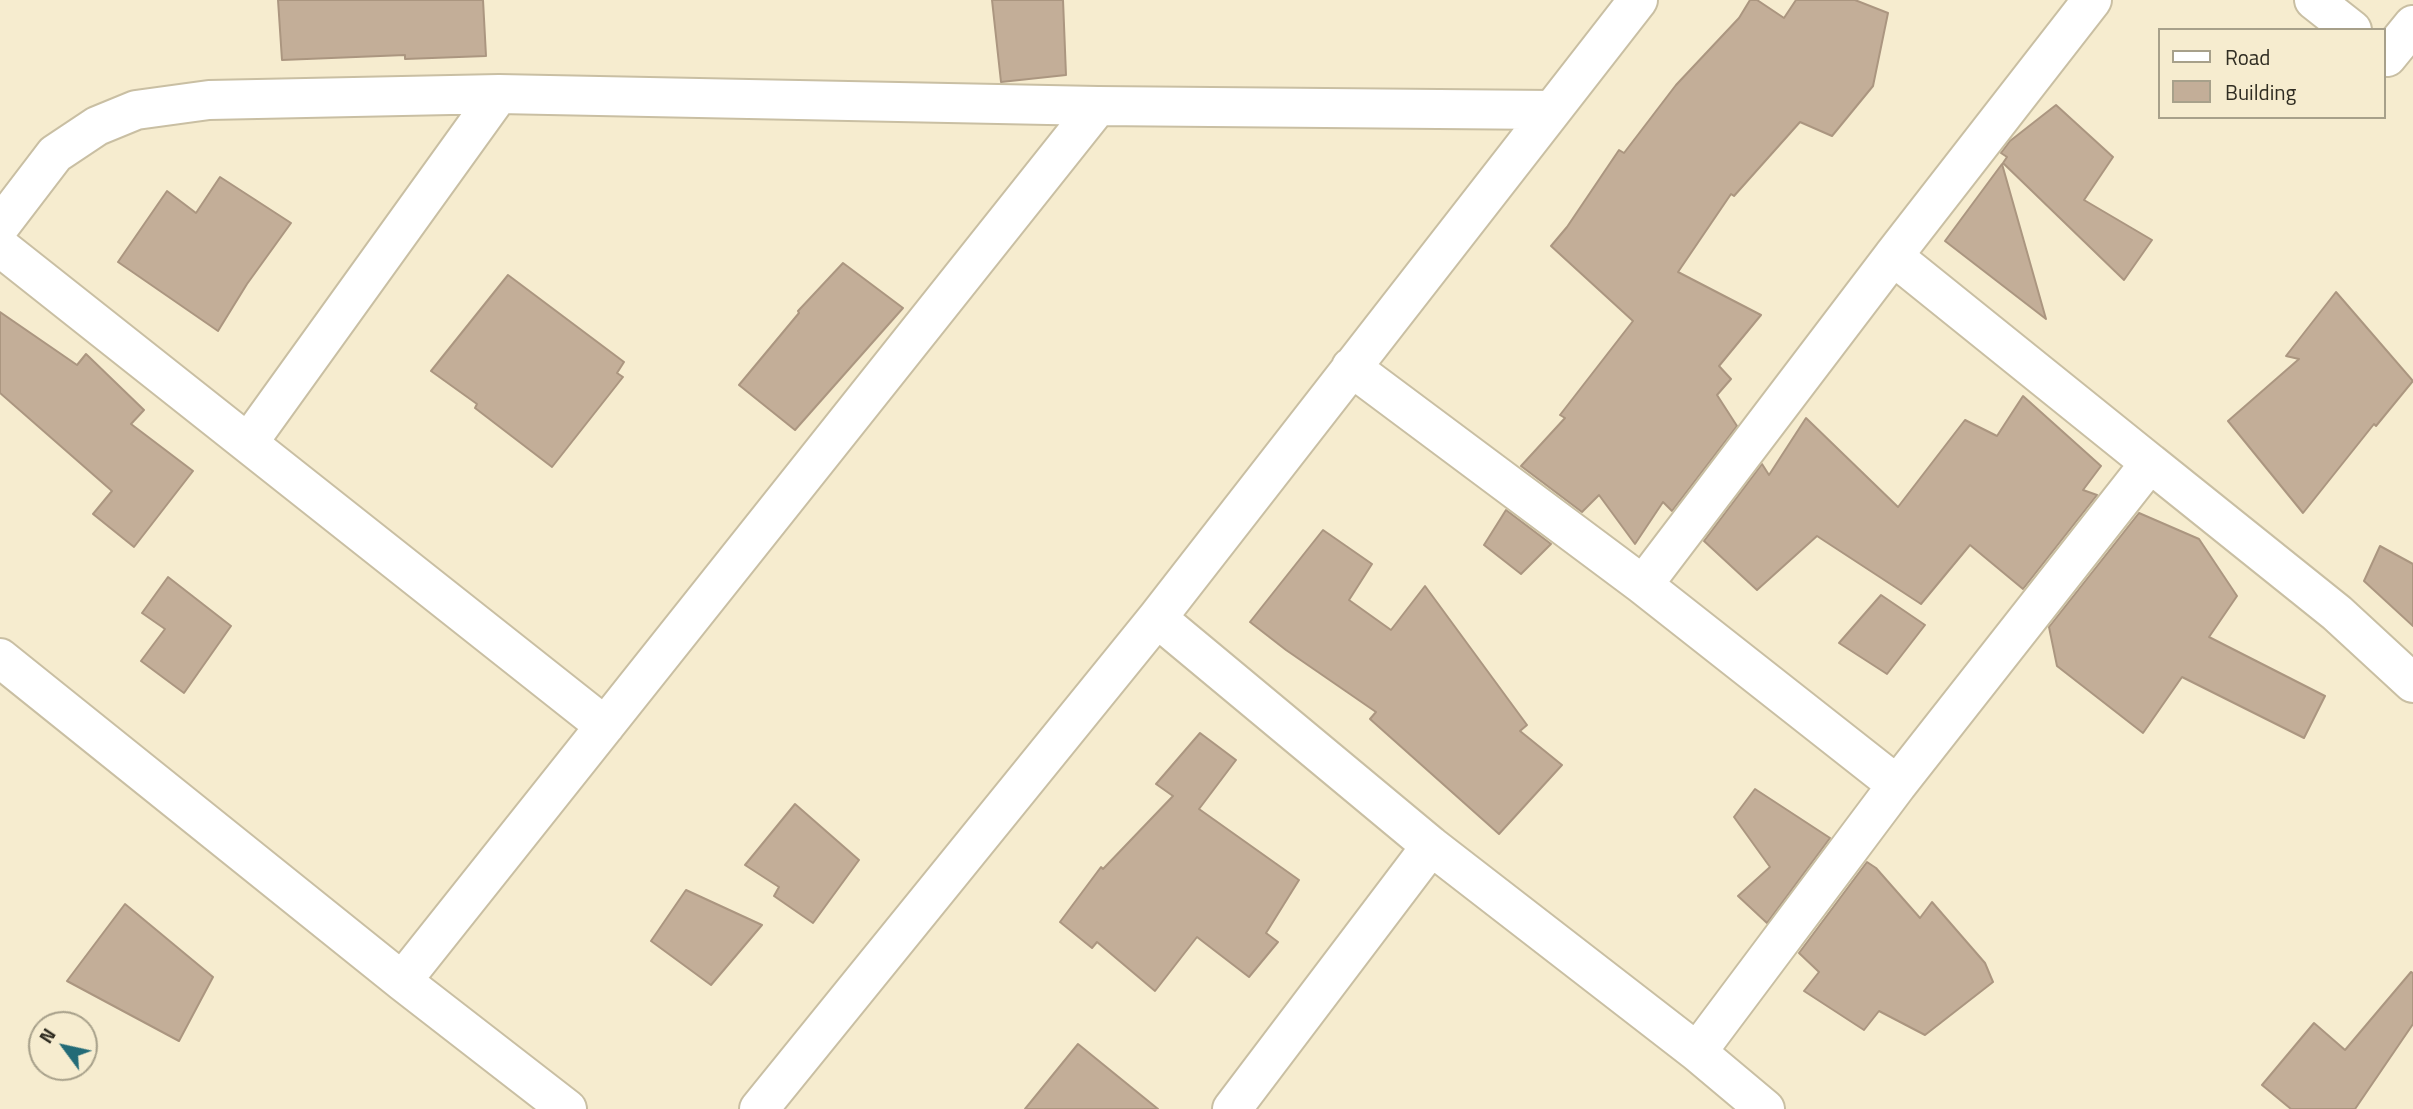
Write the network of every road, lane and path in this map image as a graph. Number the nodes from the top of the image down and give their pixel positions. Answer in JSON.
{"nodes":[{"id":1,"x":1638,"y":0,"type":"edge"},
{"id":2,"x":2092,"y":0,"type":"edge"},
{"id":3,"x":2314,"y":0,"type":"edge"},
{"id":4,"x":2413,"y":25,"type":"edge"},
{"id":5,"x":2349,"y":28,"type":"edge"},
{"id":6,"x":2394,"y":63,"type":"edge"},
{"id":7,"x":499,"y":94,"type":"junction"},
{"id":8,"x":1098,"y":106,"type":"junction"},
{"id":9,"x":1552,"y":110,"type":"junction"},
{"id":10,"x":0,"y":226,"type":"edge"},
{"id":11,"x":0,"y":247,"type":"edge"},
{"id":12,"x":1893,"y":256,"type":"junction"},
{"id":13,"x":1351,"y":367,"type":"junction"},
{"id":14,"x":248,"y":443,"type":"junction"},
{"id":15,"x":2150,"y":463,"type":"junction"},
{"id":16,"x":1643,"y":585,"type":"junction"},
{"id":17,"x":1157,"y":618,"type":"junction"},
{"id":18,"x":0,"y":658,"type":"edge"},
{"id":19,"x":2413,"y":683,"type":"edge"},
{"id":20,"x":605,"y":726,"type":"junction"},
{"id":21,"x":1897,"y":785,"type":"junction"},
{"id":22,"x":1431,"y":846,"type":"junction"},
{"id":23,"x":402,"y":981,"type":"junction"},
{"id":24,"x":1697,"y":1052,"type":"junction"},
{"id":25,"x":567,"y":1109,"type":"edge"},
{"id":26,"x":758,"y":1109,"type":"edge"},
{"id":27,"x":1232,"y":1109,"type":"edge"},
{"id":28,"x":1765,"y":1109,"type":"edge"}],
"edges":[{"from":1,"to":9,"type":"street"},
{"from":2,"to":12,"type":"street"},
{"from":3,"to":5,"type":"street"},
{"from":4,"to":6,"type":"street"},
{"from":7,"to":8,"type":"street"},
{"from":7,"to":10,"type":"street"},
{"from":7,"to":14,"type":"street"},
{"from":8,"to":9,"type":"street"},
{"from":8,"to":20,"type":"street"},
{"from":9,"to":13,"type":"street"},
{"from":11,"to":14,"type":"street"},
{"from":12,"to":15,"type":"street"},
{"from":12,"to":16,"type":"street"},
{"from":13,"to":16,"type":"street"},
{"from":13,"to":17,"type":"street"},
{"from":14,"to":20,"type":"street"},
{"from":15,"to":19,"type":"street"},
{"from":15,"to":21,"type":"street"},
{"from":16,"to":21,"type":"street"},
{"from":17,"to":22,"type":"street"},
{"from":17,"to":26,"type":"street"},
{"from":18,"to":23,"type":"street"},
{"from":20,"to":23,"type":"street"},
{"from":21,"to":24,"type":"street"},
{"from":22,"to":24,"type":"street"},
{"from":22,"to":27,"type":"street"},
{"from":23,"to":25,"type":"street"},
{"from":24,"to":28,"type":"street"}]}
